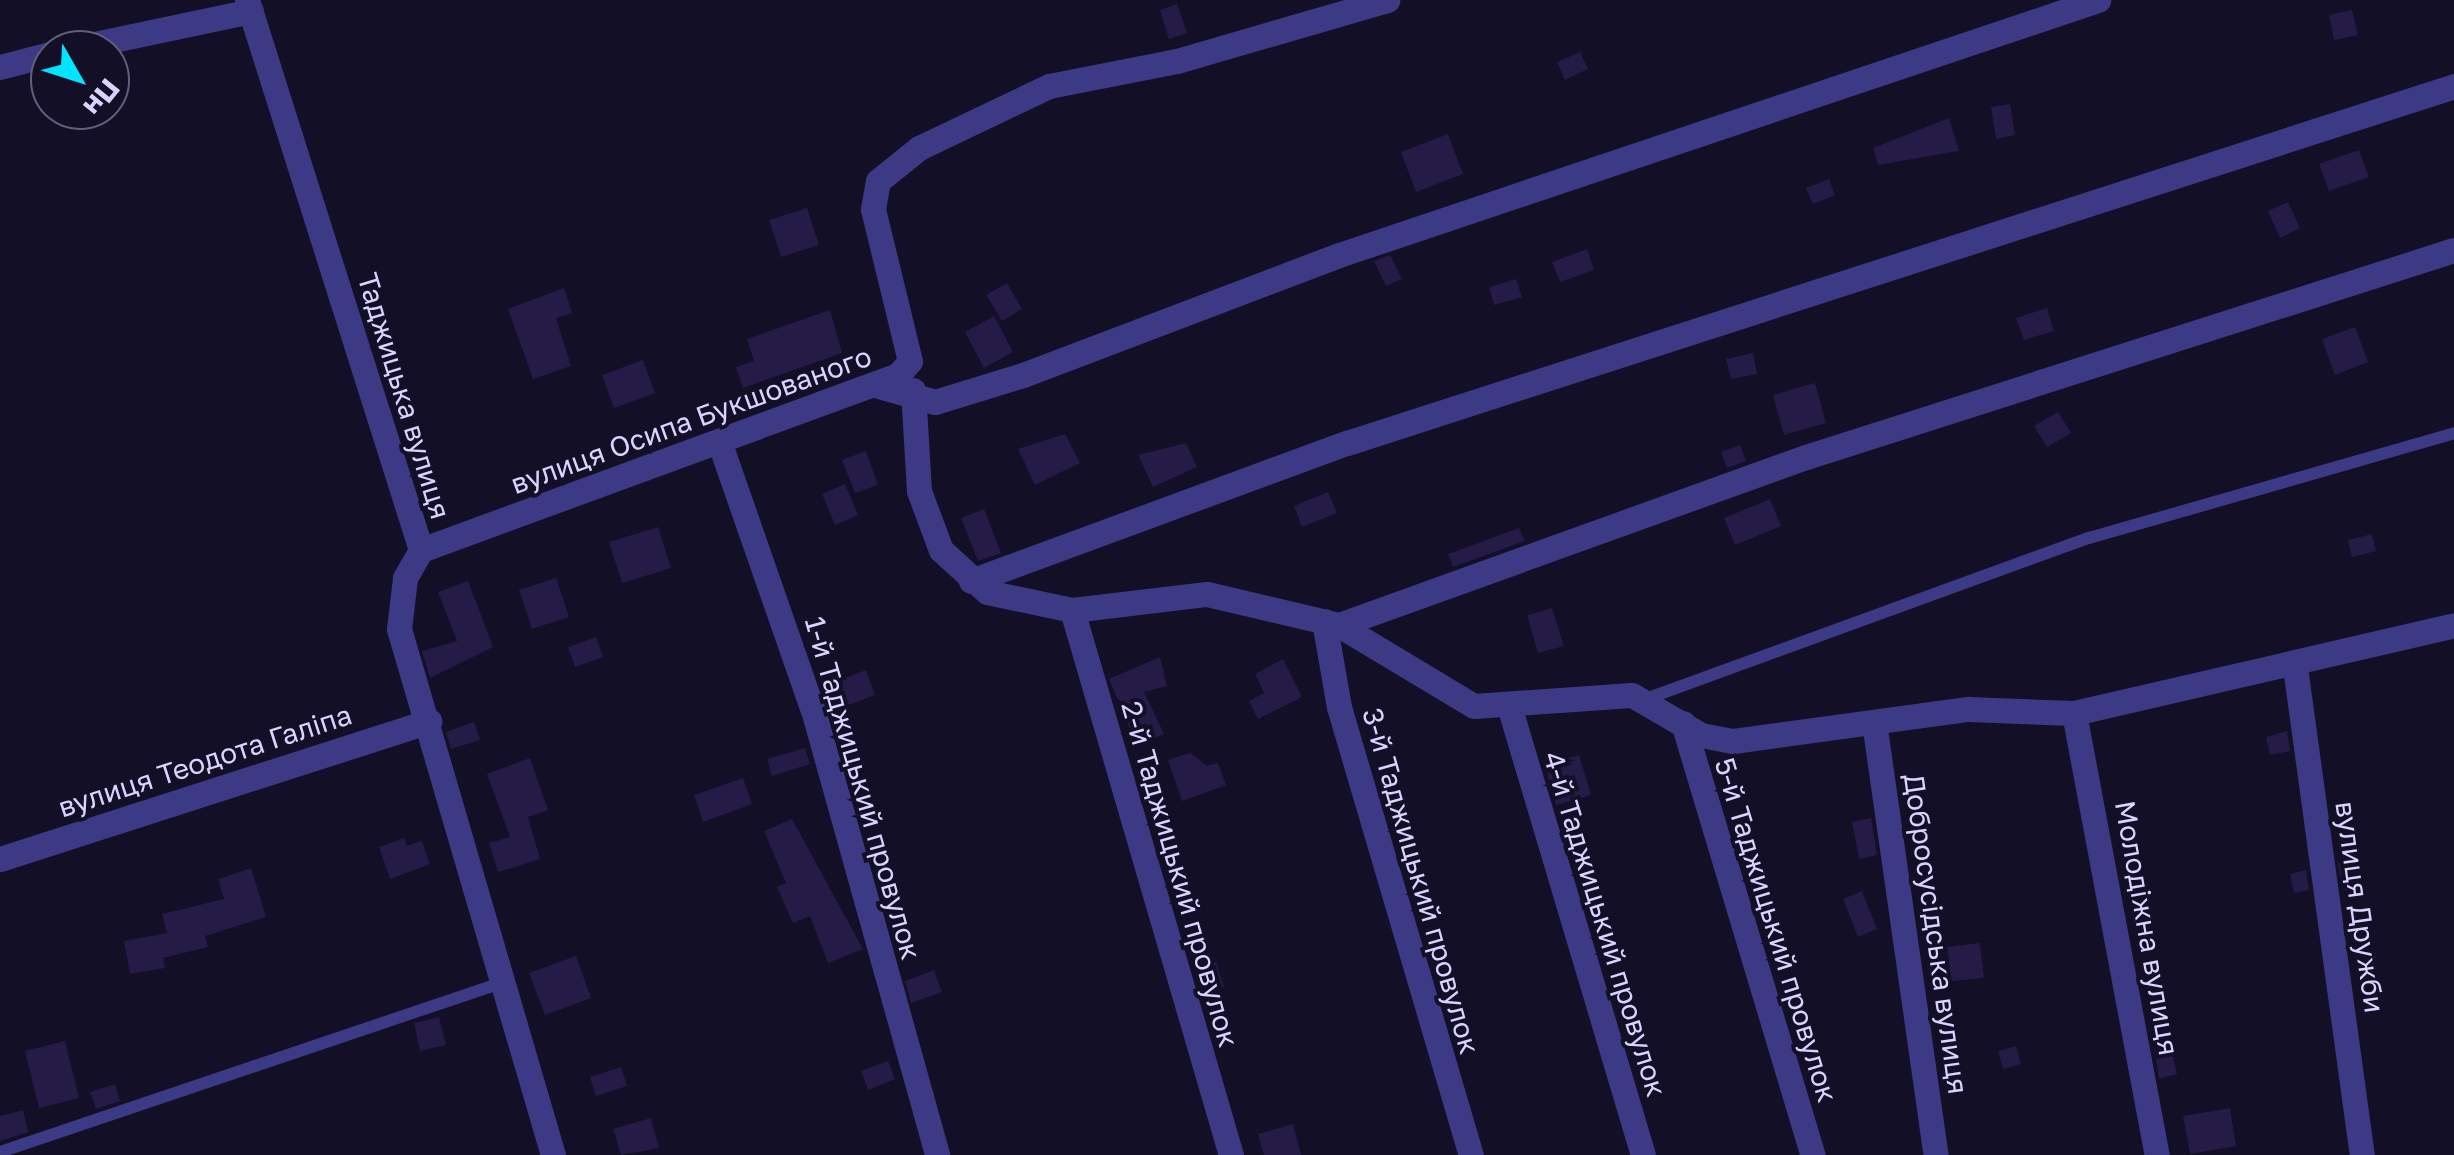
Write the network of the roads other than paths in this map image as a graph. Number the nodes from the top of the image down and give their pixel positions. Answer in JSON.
{"nodes":[{"id":1,"x":1388,"y":0,"type":"edge"},
{"id":2,"x":2098,"y":0,"type":"edge"},
{"id":3,"x":249,"y":6,"type":"edge"},
{"id":4,"x":130,"y":35,"type":"edge"},
{"id":5,"x":30,"y":59,"type":"edge"},
{"id":6,"x":0,"y":66,"type":"edge"},
{"id":7,"x":2454,"y":86,"type":"edge"},
{"id":8,"x":2454,"y":250,"type":"edge"},
{"id":9,"x":875,"y":385,"type":"junction"},
{"id":10,"x":912,"y":390,"type":"junction"},
{"id":11,"x":2454,"y":434,"type":"edge"},
{"id":12,"x":719,"y":441,"type":"junction"},
{"id":13,"x":421,"y":550,"type":"junction"},
{"id":14,"x":971,"y":581,"type":"junction"},
{"id":15,"x":1072,"y":610,"type":"junction"},
{"id":16,"x":1332,"y":623,"type":"junction"},
{"id":17,"x":2454,"y":625,"type":"edge"},
{"id":18,"x":2295,"y":667,"type":"junction"},
{"id":19,"x":1642,"y":700,"type":"junction"},
{"id":20,"x":1510,"y":709,"type":"junction"},
{"id":21,"x":2074,"y":713,"type":"junction"},
{"id":22,"x":429,"y":721,"type":"junction"},
{"id":23,"x":1683,"y":722,"type":"junction"},
{"id":24,"x":1874,"y":722,"type":"junction"},
{"id":25,"x":0,"y":858,"type":"edge"},
{"id":26,"x":505,"y":982,"type":"junction"},
{"id":27,"x":0,"y":1152,"type":"edge"},
{"id":28,"x":553,"y":1155,"type":"edge"},
{"id":29,"x":938,"y":1155,"type":"edge"},
{"id":30,"x":1231,"y":1155,"type":"edge"},
{"id":31,"x":1471,"y":1155,"type":"edge"},
{"id":32,"x":1643,"y":1155,"type":"edge"},
{"id":33,"x":1813,"y":1155,"type":"edge"},
{"id":34,"x":1936,"y":1155,"type":"edge"},
{"id":35,"x":2156,"y":1155,"type":"edge"},
{"id":36,"x":2362,"y":1155,"type":"edge"}],
"edges":[{"from":1,"to":9,"type":"street","name":"вулиця Осипа Букшованого"},
{"from":2,"to":10,"type":"street"},
{"from":3,"to":4,"type":"street"},
{"from":3,"to":13,"type":"street","name":"Таджицька вулиця"},
{"from":5,"to":6,"type":"street"},
{"from":7,"to":14,"type":"street"},
{"from":8,"to":16,"type":"street"},
{"from":9,"to":10,"type":"street"},
{"from":9,"to":12,"type":"street","name":"вулиця Осипа Букшованого"},
{"from":10,"to":14,"type":"street"},
{"from":11,"to":19,"type":"lane"},
{"from":12,"to":13,"type":"street","name":"вулиця Осипа Букшованого"},
{"from":12,"to":29,"type":"street","name":"1-й Таджицький провулок"},
{"from":13,"to":22,"type":"street","name":"Таджицька вулиця"},
{"from":14,"to":15,"type":"street"},
{"from":15,"to":16,"type":"street"},
{"from":15,"to":30,"type":"street","name":"2-й Таджицький провулок"},
{"from":16,"to":20,"type":"street"},
{"from":16,"to":31,"type":"street","name":"3-й Таджицький провулок"},
{"from":17,"to":18,"type":"street"},
{"from":18,"to":21,"type":"street"},
{"from":18,"to":36,"type":"street","name":"вулиця Дружби"},
{"from":19,"to":20,"type":"street"},
{"from":19,"to":23,"type":"street"},
{"from":20,"to":32,"type":"street","name":"4-й Таджицький провулок"},
{"from":21,"to":24,"type":"street"},
{"from":21,"to":35,"type":"street","name":"Молодіжна вулиця"},
{"from":22,"to":25,"type":"street","name":"вулиця Теодота Галіпа"},
{"from":22,"to":26,"type":"street","name":"Таджицька вулиця"},
{"from":23,"to":24,"type":"street"},
{"from":23,"to":33,"type":"street","name":"5-й Таджицький провулок"},
{"from":24,"to":34,"type":"street","name":"Добросусідська вулиця"},
{"from":26,"to":27,"type":"lane"},
{"from":26,"to":28,"type":"street","name":"Таджицька вулиця"}]}
